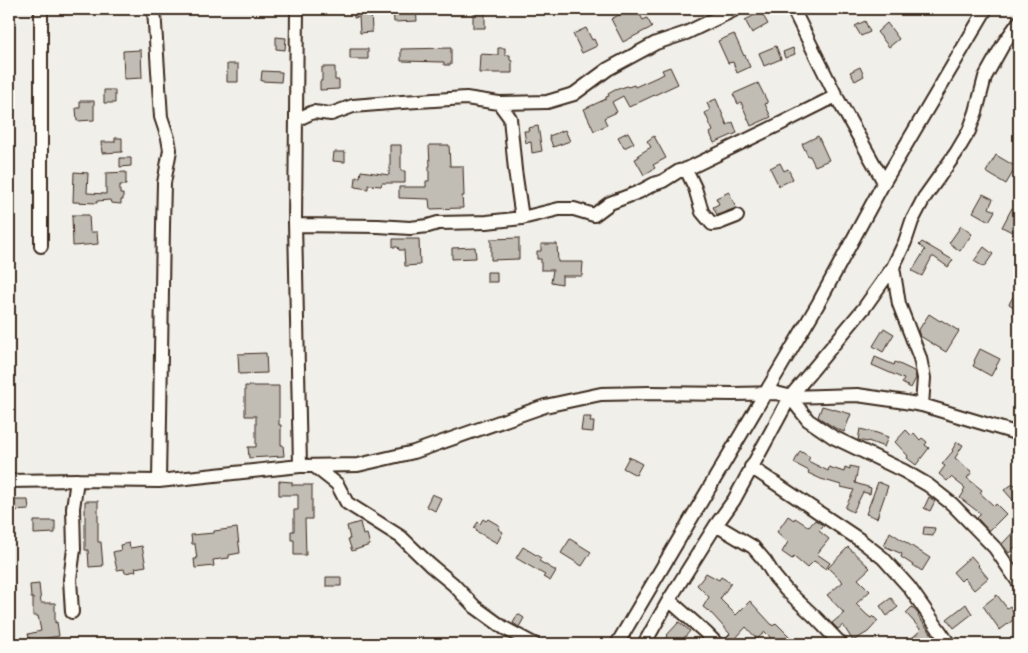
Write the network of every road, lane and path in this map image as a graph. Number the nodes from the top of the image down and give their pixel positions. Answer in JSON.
{"nodes":[{"id":1,"x":41,"y":9,"type":"edge"},
{"id":2,"x":154,"y":9,"type":"edge"},
{"id":3,"x":297,"y":9,"type":"edge"},
{"id":4,"x":737,"y":9,"type":"edge"},
{"id":5,"x":744,"y":9,"type":"edge"},
{"id":6,"x":793,"y":9,"type":"edge"},
{"id":7,"x":986,"y":9,"type":"edge"},
{"id":8,"x":1019,"y":22,"type":"edge"},
{"id":9,"x":836,"y":96,"type":"junction"},
{"id":10,"x":500,"y":103,"type":"junction"},
{"id":11,"x":296,"y":120,"type":"junction"},
{"id":12,"x":686,"y":169,"type":"junction"},
{"id":13,"x":884,"y":182,"type":"junction"},
{"id":14,"x":737,"y":216,"type":"dead end"},
{"id":15,"x":522,"y":218,"type":"junction"},
{"id":16,"x":295,"y":225,"type":"junction"},
{"id":17,"x":41,"y":246,"type":"dead end"},
{"id":18,"x":893,"y":267,"type":"junction"},
{"id":19,"x":765,"y":394,"type":"junction"},
{"id":20,"x":790,"y":397,"type":"junction"},
{"id":21,"x":922,"y":405,"type":"junction"},
{"id":22,"x":1019,"y":434,"type":"edge"},
{"id":23,"x":300,"y":466,"type":"junction"},
{"id":24,"x":314,"y":466,"type":"junction"},
{"id":25,"x":751,"y":467,"type":"junction"},
{"id":26,"x":77,"y":480,"type":"junction"},
{"id":27,"x":9,"y":481,"type":"edge"},
{"id":28,"x":159,"y":481,"type":"junction"},
{"id":29,"x":716,"y":525,"type":"junction"},
{"id":30,"x":1019,"y":583,"type":"edge"},
{"id":31,"x":669,"y":600,"type":"junction"},
{"id":32,"x":72,"y":612,"type":"dead end"},
{"id":33,"x":534,"y":644,"type":"edge"},
{"id":34,"x":617,"y":644,"type":"edge"},
{"id":35,"x":644,"y":644,"type":"edge"},
{"id":36,"x":717,"y":644,"type":"edge"},
{"id":37,"x":841,"y":644,"type":"edge"},
{"id":38,"x":949,"y":644,"type":"edge"}],
"edges":[{"from":1,"to":17,"type":"street"},
{"from":2,"to":28,"type":"street"},
{"from":3,"to":11,"type":"street"},
{"from":4,"to":5,"type":"street"},
{"from":4,"to":10,"type":"street"},
{"from":6,"to":9,"type":"street"},
{"from":7,"to":13,"type":"street"},
{"from":8,"to":18,"type":"street"},
{"from":9,"to":12,"type":"street"},
{"from":9,"to":13,"type":"street"},
{"from":10,"to":11,"type":"street"},
{"from":10,"to":15,"type":"street"},
{"from":11,"to":16,"type":"street"},
{"from":12,"to":14,"type":"street"},
{"from":12,"to":15,"type":"street"},
{"from":13,"to":19,"type":"street"},
{"from":15,"to":16,"type":"street"},
{"from":16,"to":23,"type":"street"},
{"from":18,"to":20,"type":"street"},
{"from":18,"to":21,"type":"street"},
{"from":19,"to":20,"type":"street"},
{"from":19,"to":24,"type":"street"},
{"from":19,"to":34,"type":"street"},
{"from":20,"to":21,"type":"street"},
{"from":20,"to":25,"type":"street"},
{"from":20,"to":30,"type":"street"},
{"from":21,"to":22,"type":"street"},
{"from":23,"to":24,"type":"street"},
{"from":23,"to":28,"type":"street"},
{"from":24,"to":33,"type":"street"},
{"from":25,"to":29,"type":"street"},
{"from":25,"to":38,"type":"street"},
{"from":26,"to":27,"type":"street"},
{"from":26,"to":28,"type":"street"},
{"from":26,"to":32,"type":"street"},
{"from":29,"to":31,"type":"street"},
{"from":29,"to":37,"type":"street"},
{"from":31,"to":35,"type":"street"},
{"from":31,"to":36,"type":"street"}]}
